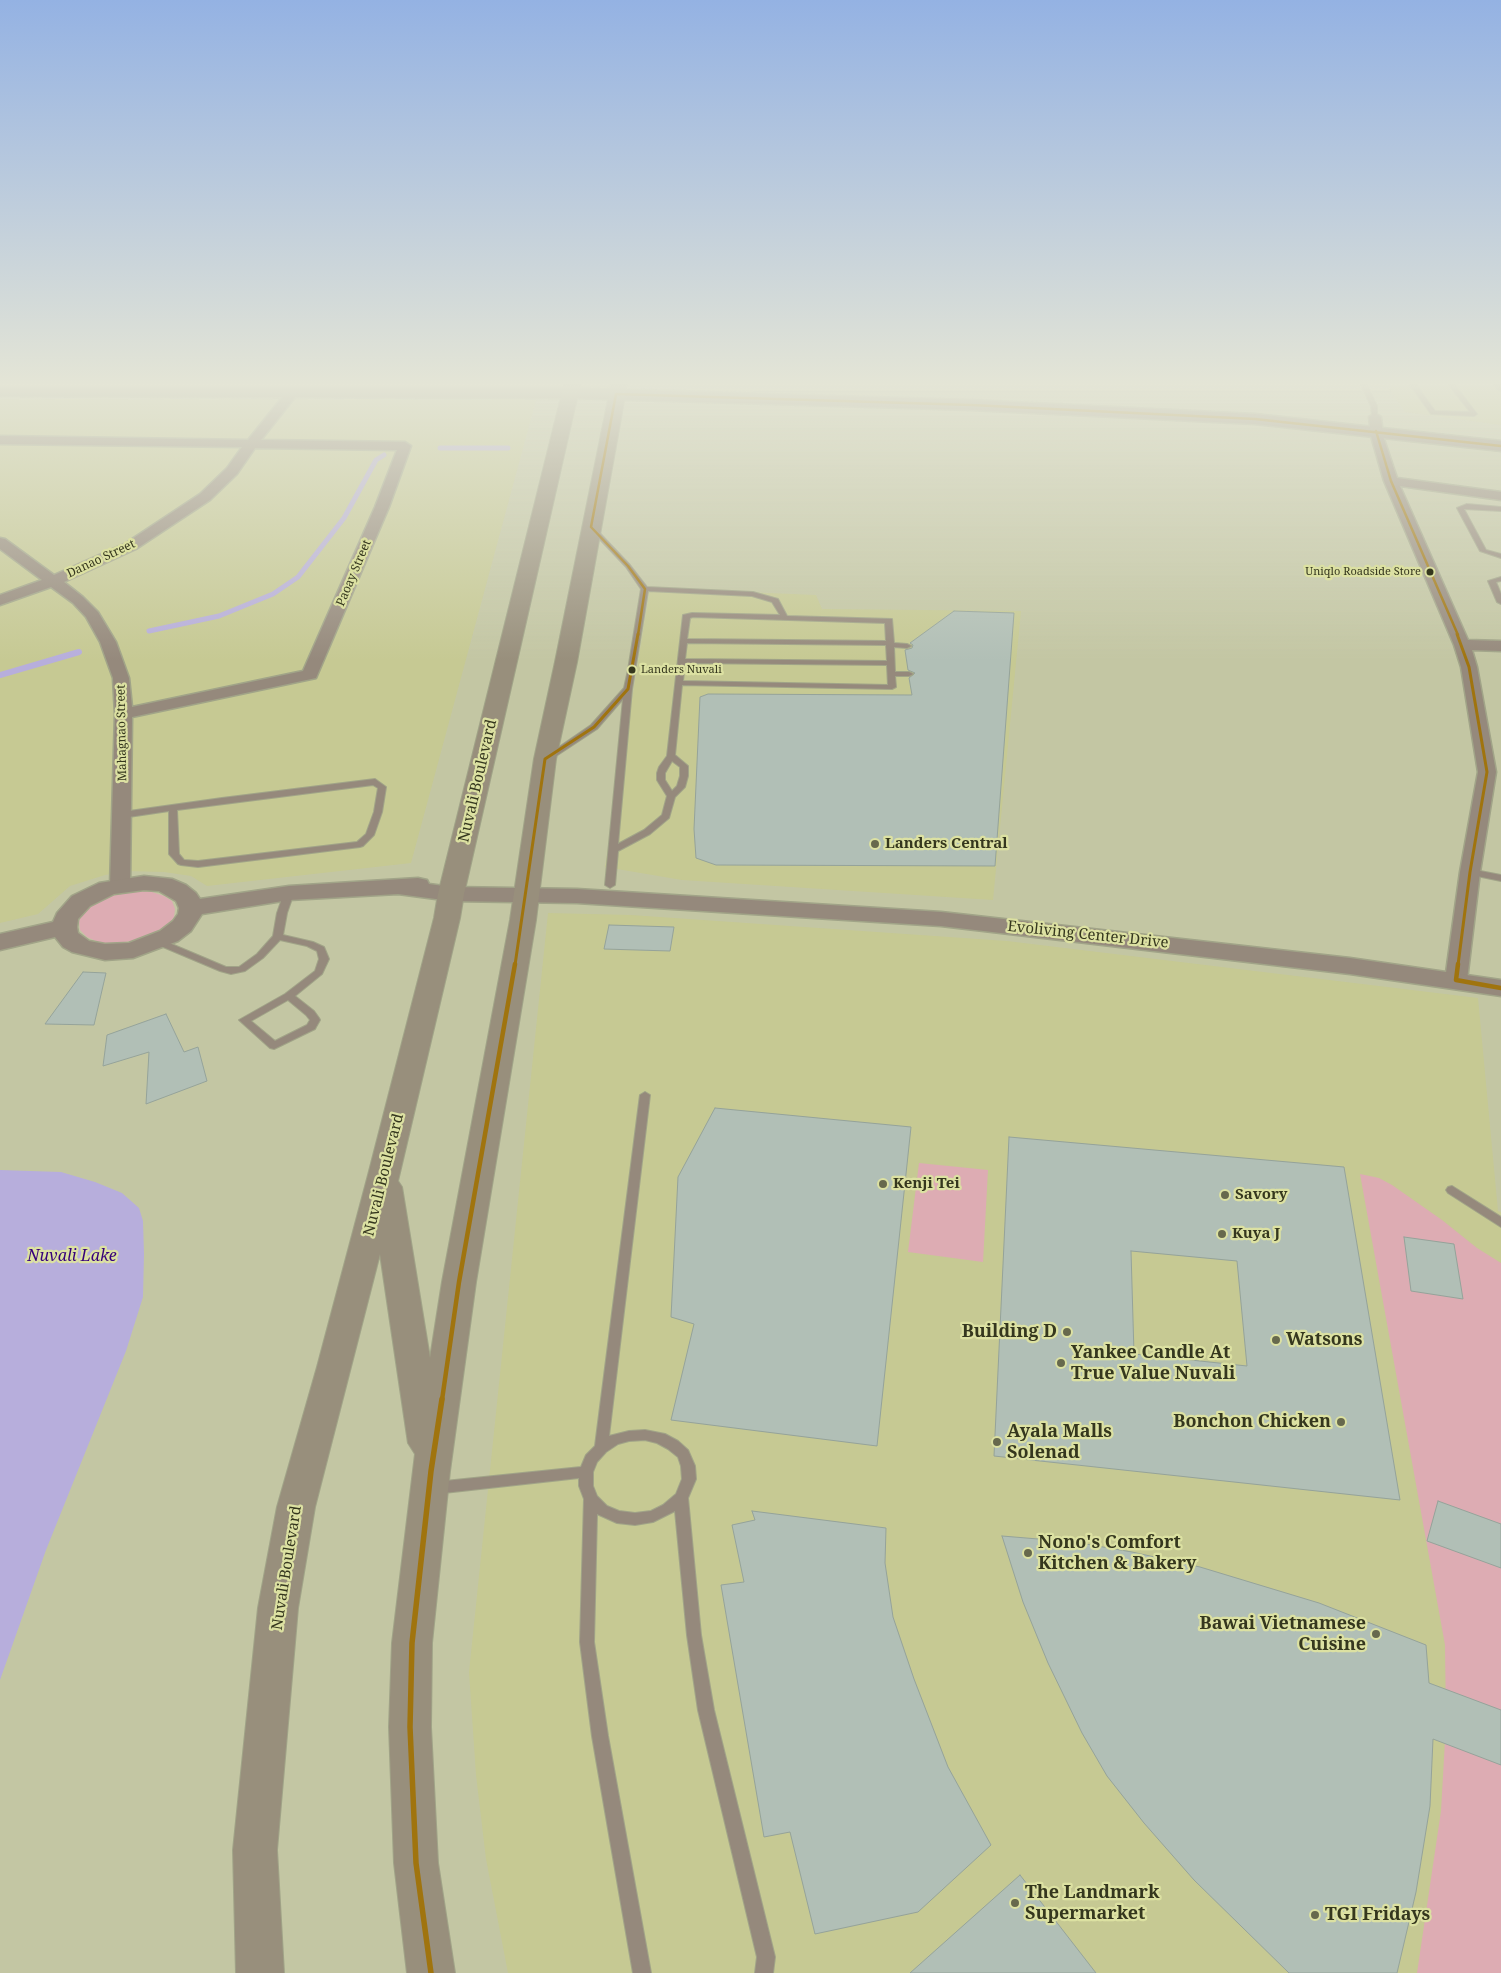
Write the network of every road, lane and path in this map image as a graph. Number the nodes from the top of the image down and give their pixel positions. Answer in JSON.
{"nodes":[{"id":1,"x":225,"y":477,"type":"edge"},
{"id":2,"x":393,"y":477,"type":"edge"},
{"id":3,"x":550,"y":477,"type":"edge"},
{"id":4,"x":601,"y":477,"type":"edge"},
{"id":5,"x":1390,"y":477,"type":"edge"},
{"id":6,"x":1391,"y":482,"type":"junction"},
{"id":7,"x":1501,"y":499,"type":"edge"},
{"id":8,"x":591,"y":527,"type":"junction"},
{"id":9,"x":0,"y":542,"type":"edge"},
{"id":10,"x":1501,"y":556,"type":"edge"},
{"id":11,"x":1501,"y":579,"type":"edge"},
{"id":12,"x":54,"y":581,"type":"junction"},
{"id":13,"x":645,"y":589,"type":"junction"},
{"id":14,"x":0,"y":600,"type":"edge"},
{"id":15,"x":1501,"y":602,"type":"edge"},
{"id":16,"x":785,"y":618,"type":"junction"},
{"id":17,"x":683,"y":641,"type":"junction"},
{"id":18,"x":890,"y":644,"type":"junction"},
{"id":19,"x":1462,"y":645,"type":"junction"},
{"id":20,"x":907,"y":646,"type":"dead end"},
{"id":21,"x":1501,"y":646,"type":"edge"},
{"id":22,"x":681,"y":661,"type":"junction"},
{"id":23,"x":890,"y":662,"type":"junction"},
{"id":24,"x":891,"y":674,"type":"junction"},
{"id":25,"x":909,"y":674,"type":"dead end"},
{"id":26,"x":679,"y":683,"type":"junction"},
{"id":27,"x":628,"y":688,"type":"junction"},
{"id":28,"x":124,"y":714,"type":"junction"},
{"id":29,"x":671,"y":756,"type":"junction"},
{"id":30,"x":545,"y":760,"type":"junction"},
{"id":31,"x":671,"y":796,"type":"junction"},
{"id":32,"x":172,"y":808,"type":"junction"},
{"id":33,"x":122,"y":815,"type":"junction"},
{"id":34,"x":615,"y":849,"type":"junction"},
{"id":35,"x":1470,"y":872,"type":"junction"},
{"id":36,"x":1501,"y":878,"type":"edge"},
{"id":37,"x":120,"y":886,"type":"junction"},
{"id":38,"x":610,"y":886,"type":"junction"},
{"id":39,"x":453,"y":888,"type":"junction"},
{"id":40,"x":528,"y":888,"type":"junction"},
{"id":41,"x":289,"y":893,"type":"junction"},
{"id":42,"x":673,"y":902,"type":"junction"},
{"id":43,"x":191,"y":908,"type":"junction"},
{"id":44,"x":64,"y":927,"type":"junction"},
{"id":45,"x":278,"y":937,"type":"junction"},
{"id":46,"x":0,"y":942,"type":"edge"},
{"id":47,"x":159,"y":942,"type":"junction"},
{"id":48,"x":1456,"y":980,"type":"junction"},
{"id":49,"x":1501,"y":988,"type":"edge"},
{"id":50,"x":289,"y":996,"type":"junction"},
{"id":51,"x":645,"y":1095,"type":"dead end"},
{"id":52,"x":384,"y":1175,"type":"junction"},
{"id":53,"x":1452,"y":1190,"type":"dead end"},
{"id":54,"x":1501,"y":1223,"type":"edge"},
{"id":55,"x":601,"y":1448,"type":"junction"},
{"id":56,"x":586,"y":1472,"type":"junction"},
{"id":57,"x":430,"y":1479,"type":"junction"},
{"id":58,"x":681,"y":1498,"type":"junction"},
{"id":59,"x":591,"y":1499,"type":"junction"},
{"id":60,"x":260,"y":1973,"type":"edge"},
{"id":61,"x":432,"y":1973,"type":"edge"},
{"id":62,"x":642,"y":1973,"type":"edge"},
{"id":63,"x":764,"y":1973,"type":"edge"}],
"edges":[{"from":1,"to":12,"type":"street","name":"Danao Street"},
{"from":2,"to":28,"type":"street","name":"Paoay Street"},
{"from":3,"to":39,"type":"main road","name":"Nuvali Boulevard"},
{"from":4,"to":8,"type":"main road"},
{"from":5,"to":6,"type":"street"},
{"from":6,"to":7,"type":"street"},
{"from":6,"to":19,"type":"street"},
{"from":7,"to":10,"type":"lane"},
{"from":8,"to":13,"type":"lane"},
{"from":8,"to":30,"type":"main road"},
{"from":9,"to":12,"type":"street","name":"Mahagnao Street"},
{"from":11,"to":15,"type":"lane"},
{"from":12,"to":14,"type":"street","name":"Danao Street"},
{"from":12,"to":28,"type":"street","name":"Mahagnao Street"},
{"from":13,"to":16,"type":"lane"},
{"from":13,"to":27,"type":"lane"},
{"from":16,"to":17,"type":"lane"},
{"from":16,"to":18,"type":"lane"},
{"from":17,"to":18,"type":"lane"},
{"from":17,"to":22,"type":"lane"},
{"from":18,"to":20,"type":"lane"},
{"from":18,"to":23,"type":"lane"},
{"from":19,"to":21,"type":"street"},
{"from":19,"to":35,"type":"street"},
{"from":22,"to":23,"type":"lane"},
{"from":22,"to":26,"type":"lane"},
{"from":23,"to":24,"type":"lane"},
{"from":24,"to":25,"type":"lane"},
{"from":24,"to":26,"type":"lane"},
{"from":26,"to":29,"type":"lane"},
{"from":27,"to":30,"type":"lane"},
{"from":27,"to":34,"type":"lane"},
{"from":28,"to":33,"type":"street","name":"Mahagnao Street"},
{"from":29,"to":31,"type":"lane"},
{"from":29,"to":31,"type":"lane"},
{"from":30,"to":40,"type":"main road"},
{"from":31,"to":34,"type":"lane"},
{"from":32,"to":32,"type":"lane"},
{"from":32,"to":33,"type":"lane"},
{"from":33,"to":37,"type":"street","name":"Mahagnao Street"},
{"from":34,"to":38,"type":"lane"},
{"from":35,"to":36,"type":"lane"},
{"from":35,"to":48,"type":"street"},
{"from":37,"to":43,"type":"street"},
{"from":37,"to":44,"type":"street"},
{"from":38,"to":40,"type":"street","name":"Evoliving Center Drive"},
{"from":38,"to":42,"type":"street","name":"Evoliving Center Drive"},
{"from":39,"to":40,"type":"street","name":"Evoliving Center Drive"},
{"from":39,"to":41,"type":"street","name":"Evoliving Center Drive"},
{"from":39,"to":52,"type":"main road","name":"Nuvali Boulevard"},
{"from":40,"to":42,"type":"street","name":"Evoliving Center Drive"},
{"from":40,"to":57,"type":"main road"},
{"from":41,"to":43,"type":"street","name":"Evoliving Center Drive"},
{"from":41,"to":45,"type":"lane"},
{"from":42,"to":48,"type":"street","name":"Evoliving Center Drive"},
{"from":43,"to":47,"type":"street"},
{"from":44,"to":46,"type":"street"},
{"from":44,"to":47,"type":"street"},
{"from":45,"to":47,"type":"lane"},
{"from":45,"to":50,"type":"lane"},
{"from":48,"to":49,"type":"street","name":"Evoliving Center Drive"},
{"from":50,"to":50,"type":"lane"},
{"from":51,"to":55,"type":"lane"},
{"from":52,"to":57,"type":"main road"},
{"from":52,"to":60,"type":"main road","name":"Nuvali Boulevard"},
{"from":53,"to":54,"type":"lane"},
{"from":55,"to":56,"type":"lane"},
{"from":55,"to":58,"type":"lane"},
{"from":56,"to":57,"type":"lane"},
{"from":56,"to":59,"type":"lane"},
{"from":57,"to":61,"type":"main road"},
{"from":58,"to":59,"type":"lane"},
{"from":58,"to":63,"type":"lane"},
{"from":59,"to":62,"type":"lane"}]}
